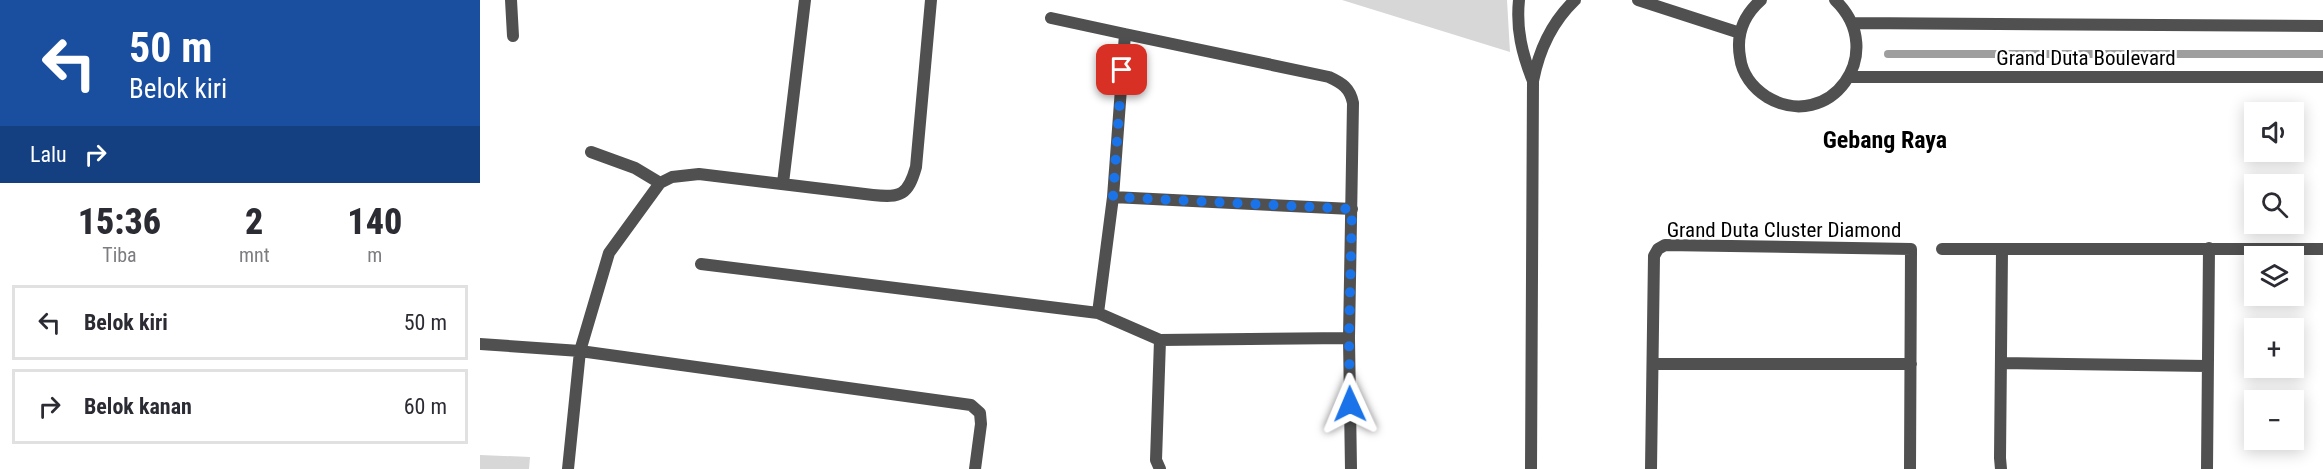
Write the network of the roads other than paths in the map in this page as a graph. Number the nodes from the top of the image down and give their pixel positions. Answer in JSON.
{"nodes":[{"id":1,"x":511,"y":0,"type":"edge"},
{"id":2,"x":805,"y":0,"type":"edge"},
{"id":3,"x":931,"y":0,"type":"edge"},
{"id":4,"x":1519,"y":0,"type":"edge"},
{"id":5,"x":1575,"y":0,"type":"edge"},
{"id":6,"x":1638,"y":0,"type":"edge"},
{"id":7,"x":1761,"y":0,"type":"edge"},
{"id":8,"x":1835,"y":0,"type":"edge"},
{"id":9,"x":1051,"y":18,"type":"dead end"},
{"id":10,"x":1852,"y":22,"type":"junction"},
{"id":11,"x":2323,"y":26,"type":"edge"},
{"id":12,"x":1740,"y":33,"type":"junction"},
{"id":13,"x":1125,"y":34,"type":"junction"},
{"id":14,"x":513,"y":36,"type":"dead end"},
{"id":15,"x":1849,"y":77,"type":"junction"},
{"id":16,"x":2323,"y":77,"type":"edge"},
{"id":17,"x":1533,"y":81,"type":"junction"},
{"id":18,"x":591,"y":152,"type":"dead end"},
{"id":19,"x":660,"y":183,"type":"junction"},
{"id":20,"x":783,"y":183,"type":"junction"},
{"id":21,"x":1113,"y":197,"type":"junction"},
{"id":22,"x":1352,"y":209,"type":"junction"},
{"id":23,"x":2209,"y":248,"type":"junction"},
{"id":24,"x":1942,"y":249,"type":"dead end"},
{"id":25,"x":2323,"y":249,"type":"edge"},
{"id":26,"x":2002,"y":250,"type":"junction"},
{"id":27,"x":701,"y":264,"type":"dead end"},
{"id":28,"x":1098,"y":313,"type":"junction"},
{"id":29,"x":1349,"y":338,"type":"junction"},
{"id":30,"x":1160,"y":340,"type":"junction"},
{"id":31,"x":480,"y":344,"type":"edge"},
{"id":32,"x":580,"y":351,"type":"junction"},
{"id":33,"x":2001,"y":363,"type":"junction"},
{"id":34,"x":1653,"y":364,"type":"junction"},
{"id":35,"x":1911,"y":364,"type":"junction"},
{"id":36,"x":2207,"y":366,"type":"junction"},
{"id":37,"x":568,"y":469,"type":"edge"},
{"id":38,"x":975,"y":469,"type":"edge"},
{"id":39,"x":1160,"y":469,"type":"edge"},
{"id":40,"x":1351,"y":469,"type":"edge"},
{"id":41,"x":1531,"y":469,"type":"edge"},
{"id":42,"x":1651,"y":469,"type":"edge"},
{"id":43,"x":1910,"y":469,"type":"edge"},
{"id":44,"x":2001,"y":469,"type":"edge"},
{"id":45,"x":2207,"y":469,"type":"edge"}],
"edges":[{"from":1,"to":14,"type":"street"},
{"from":2,"to":20,"type":"street"},
{"from":3,"to":20,"type":"street"},
{"from":4,"to":17,"type":"street"},
{"from":5,"to":17,"type":"street"},
{"from":6,"to":12,"type":"street"},
{"from":7,"to":12,"type":"street"},
{"from":8,"to":10,"type":"street"},
{"from":9,"to":13,"type":"street"},
{"from":10,"to":11,"type":"street","name":"Grand Duta Boulevard"},
{"from":10,"to":15,"type":"street"},
{"from":12,"to":15,"type":"street"},
{"from":13,"to":21,"type":"street"},
{"from":13,"to":22,"type":"street"},
{"from":15,"to":16,"type":"street","name":"Grand Duta Boulevard"},
{"from":17,"to":41,"type":"street"},
{"from":18,"to":19,"type":"street"},
{"from":19,"to":20,"type":"street"},
{"from":19,"to":32,"type":"street"},
{"from":21,"to":22,"type":"street"},
{"from":21,"to":28,"type":"street"},
{"from":22,"to":29,"type":"street"},
{"from":23,"to":25,"type":"street"},
{"from":23,"to":26,"type":"street"},
{"from":23,"to":36,"type":"street"},
{"from":24,"to":26,"type":"street"},
{"from":26,"to":33,"type":"street"},
{"from":27,"to":28,"type":"street"},
{"from":28,"to":30,"type":"street"},
{"from":29,"to":30,"type":"street"},
{"from":29,"to":40,"type":"street"},
{"from":30,"to":39,"type":"street"},
{"from":31,"to":32,"type":"street"},
{"from":32,"to":37,"type":"street"},
{"from":32,"to":38,"type":"street"},
{"from":33,"to":36,"type":"street"},
{"from":33,"to":44,"type":"street"},
{"from":34,"to":35,"type":"street"},
{"from":34,"to":35,"type":"street","name":"Grand Duta Cluster Diamond"},
{"from":34,"to":42,"type":"street","name":"Grand Duta Cluster Diamond"},
{"from":35,"to":43,"type":"street","name":"Grand Duta Cluster Diamond"},
{"from":36,"to":45,"type":"street"}]}
